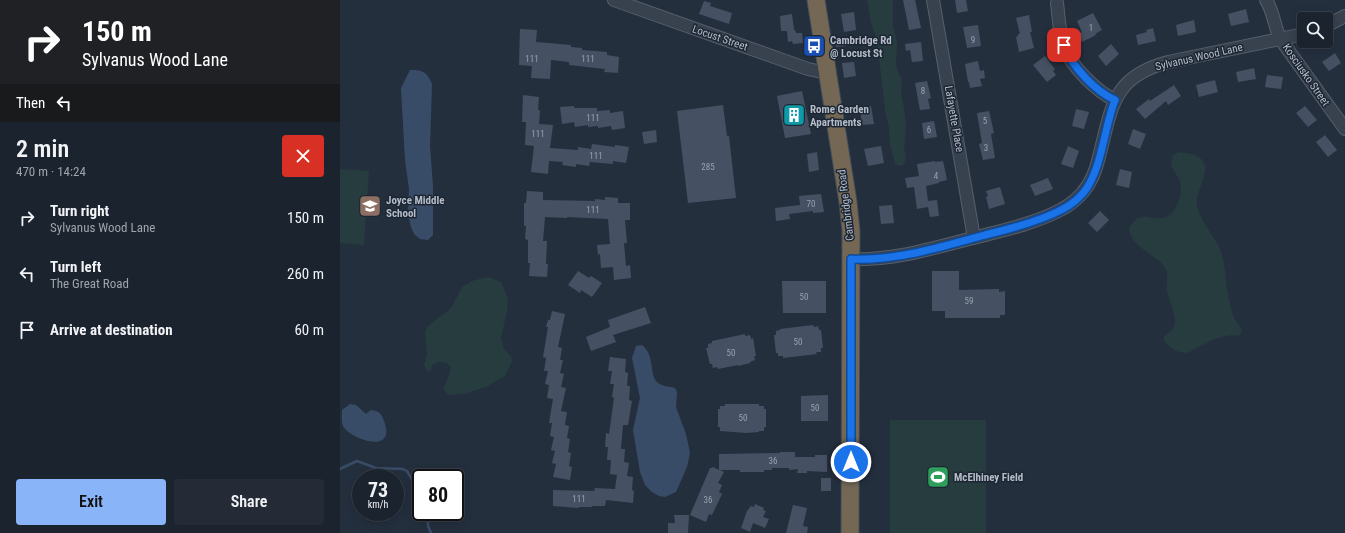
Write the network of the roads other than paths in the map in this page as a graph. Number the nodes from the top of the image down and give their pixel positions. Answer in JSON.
{"nodes":[{"id":1,"x":614,"y":0,"type":"edge"},
{"id":2,"x":816,"y":0,"type":"edge"},
{"id":3,"x":934,"y":0,"type":"edge"},
{"id":4,"x":1266,"y":0,"type":"edge"},
{"id":5,"x":1057,"y":3,"type":"dead end"},
{"id":6,"x":1345,"y":16,"type":"edge"},
{"id":7,"x":1333,"y":22,"type":"edge"},
{"id":8,"x":1297,"y":36,"type":"edge"},
{"id":9,"x":1281,"y":40,"type":"junction"},
{"id":10,"x":826,"y":73,"type":"junction"},
{"id":11,"x":1115,"y":100,"type":"junction"},
{"id":12,"x":1345,"y":129,"type":"edge"},
{"id":13,"x":974,"y":238,"type":"junction"},
{"id":14,"x":851,"y":259,"type":"junction"},
{"id":15,"x":850,"y":533,"type":"edge"}],
"edges":[{"from":1,"to":10,"type":"street","name":"Locust Street"},
{"from":2,"to":10,"type":"highway","name":"Cambridge Road"},
{"from":3,"to":13,"type":"street","name":"Lafayette Place"},
{"from":4,"to":9,"type":"street","name":"Kosciusko Street"},
{"from":5,"to":11,"type":"street"},
{"from":6,"to":7,"type":"street"},
{"from":8,"to":9,"type":"street","name":"Sylvanus Wood Lane"},
{"from":9,"to":11,"type":"street","name":"Sylvanus Wood Lane"},
{"from":9,"to":12,"type":"street","name":"Kosciusko Street"},
{"from":10,"to":14,"type":"highway","name":"Cambridge Road"},
{"from":11,"to":13,"type":"street","name":"Sylvanus Wood Lane"},
{"from":13,"to":14,"type":"street","name":"Sylvanus Wood Lane"},
{"from":14,"to":15,"type":"highway","name":"Cambridge Road"}]}
